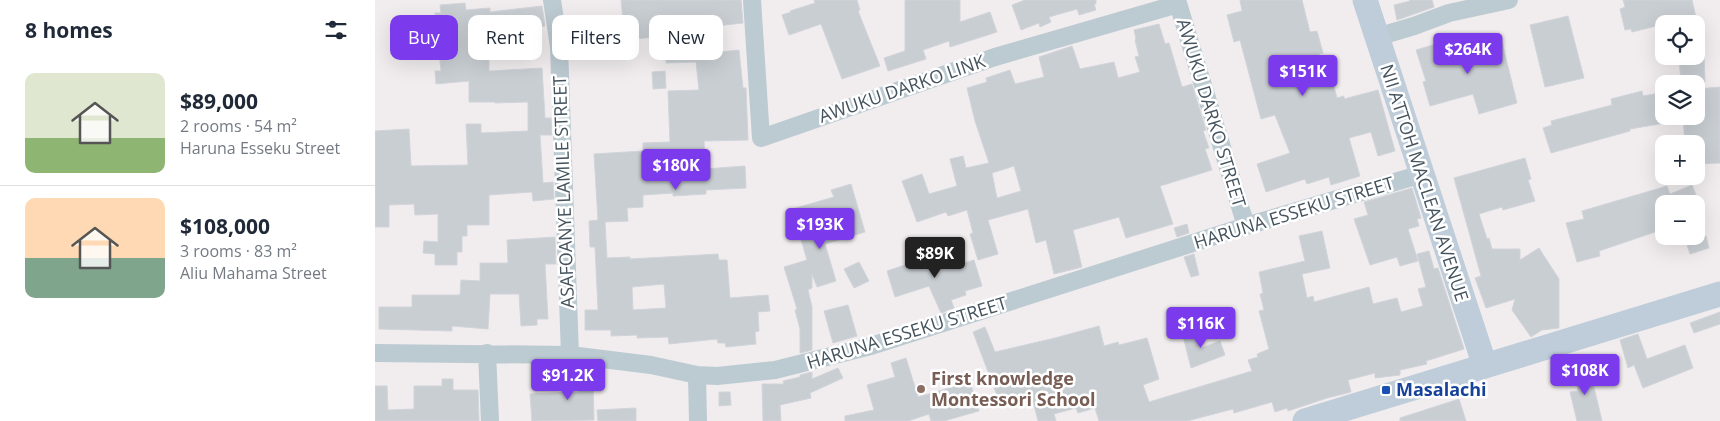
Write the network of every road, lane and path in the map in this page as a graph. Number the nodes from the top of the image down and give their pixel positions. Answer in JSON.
{"nodes":[{"id":1,"x":552,"y":0,"type":"edge"},
{"id":2,"x":752,"y":0,"type":"edge"},
{"id":3,"x":1365,"y":0,"type":"edge"},
{"id":4,"x":1509,"y":0,"type":"edge"},
{"id":5,"x":1177,"y":2,"type":"edge"},
{"id":6,"x":1377,"y":37,"type":"junction"},
{"id":7,"x":1422,"y":174,"type":"junction"},
{"id":8,"x":1246,"y":226,"type":"junction"},
{"id":9,"x":1720,"y":294,"type":"edge"},
{"id":10,"x":375,"y":352,"type":"edge"},
{"id":11,"x":487,"y":353,"type":"junction"},
{"id":12,"x":570,"y":355,"type":"junction"},
{"id":13,"x":1485,"y":366,"type":"junction"},
{"id":14,"x":697,"y":375,"type":"junction"},
{"id":15,"x":490,"y":421,"type":"edge"},
{"id":16,"x":699,"y":421,"type":"edge"},
{"id":17,"x":1305,"y":421,"type":"edge"}],
"edges":[{"from":1,"to":12,"type":"street","name":"ASAFOANYE LAMILE STREET"},
{"from":2,"to":5,"type":"street","name":"AWUKU DARKO LINK"},
{"from":3,"to":6,"type":"street","name":"NII ATTOH MACLEAN AVENUE"},
{"from":4,"to":6,"type":"street"},
{"from":5,"to":8,"type":"street","name":"AWUKU DARKO STREET"},
{"from":6,"to":7,"type":"street","name":"NII ATTOH MACLEAN AVENUE"},
{"from":7,"to":8,"type":"street","name":"HARUNA ESSEKU STREET"},
{"from":7,"to":13,"type":"street","name":"NII ATTOH MACLEAN AVENUE"},
{"from":8,"to":14,"type":"street","name":"HARUNA ESSEKU STREET"},
{"from":9,"to":13,"type":"street"},
{"from":10,"to":11,"type":"street","name":"HARUNA ESSEKU STREET"},
{"from":11,"to":12,"type":"street","name":"HARUNA ESSEKU STREET"},
{"from":11,"to":15,"type":"street"},
{"from":12,"to":14,"type":"street","name":"HARUNA ESSEKU STREET"},
{"from":13,"to":17,"type":"street"},
{"from":14,"to":16,"type":"street"}]}
